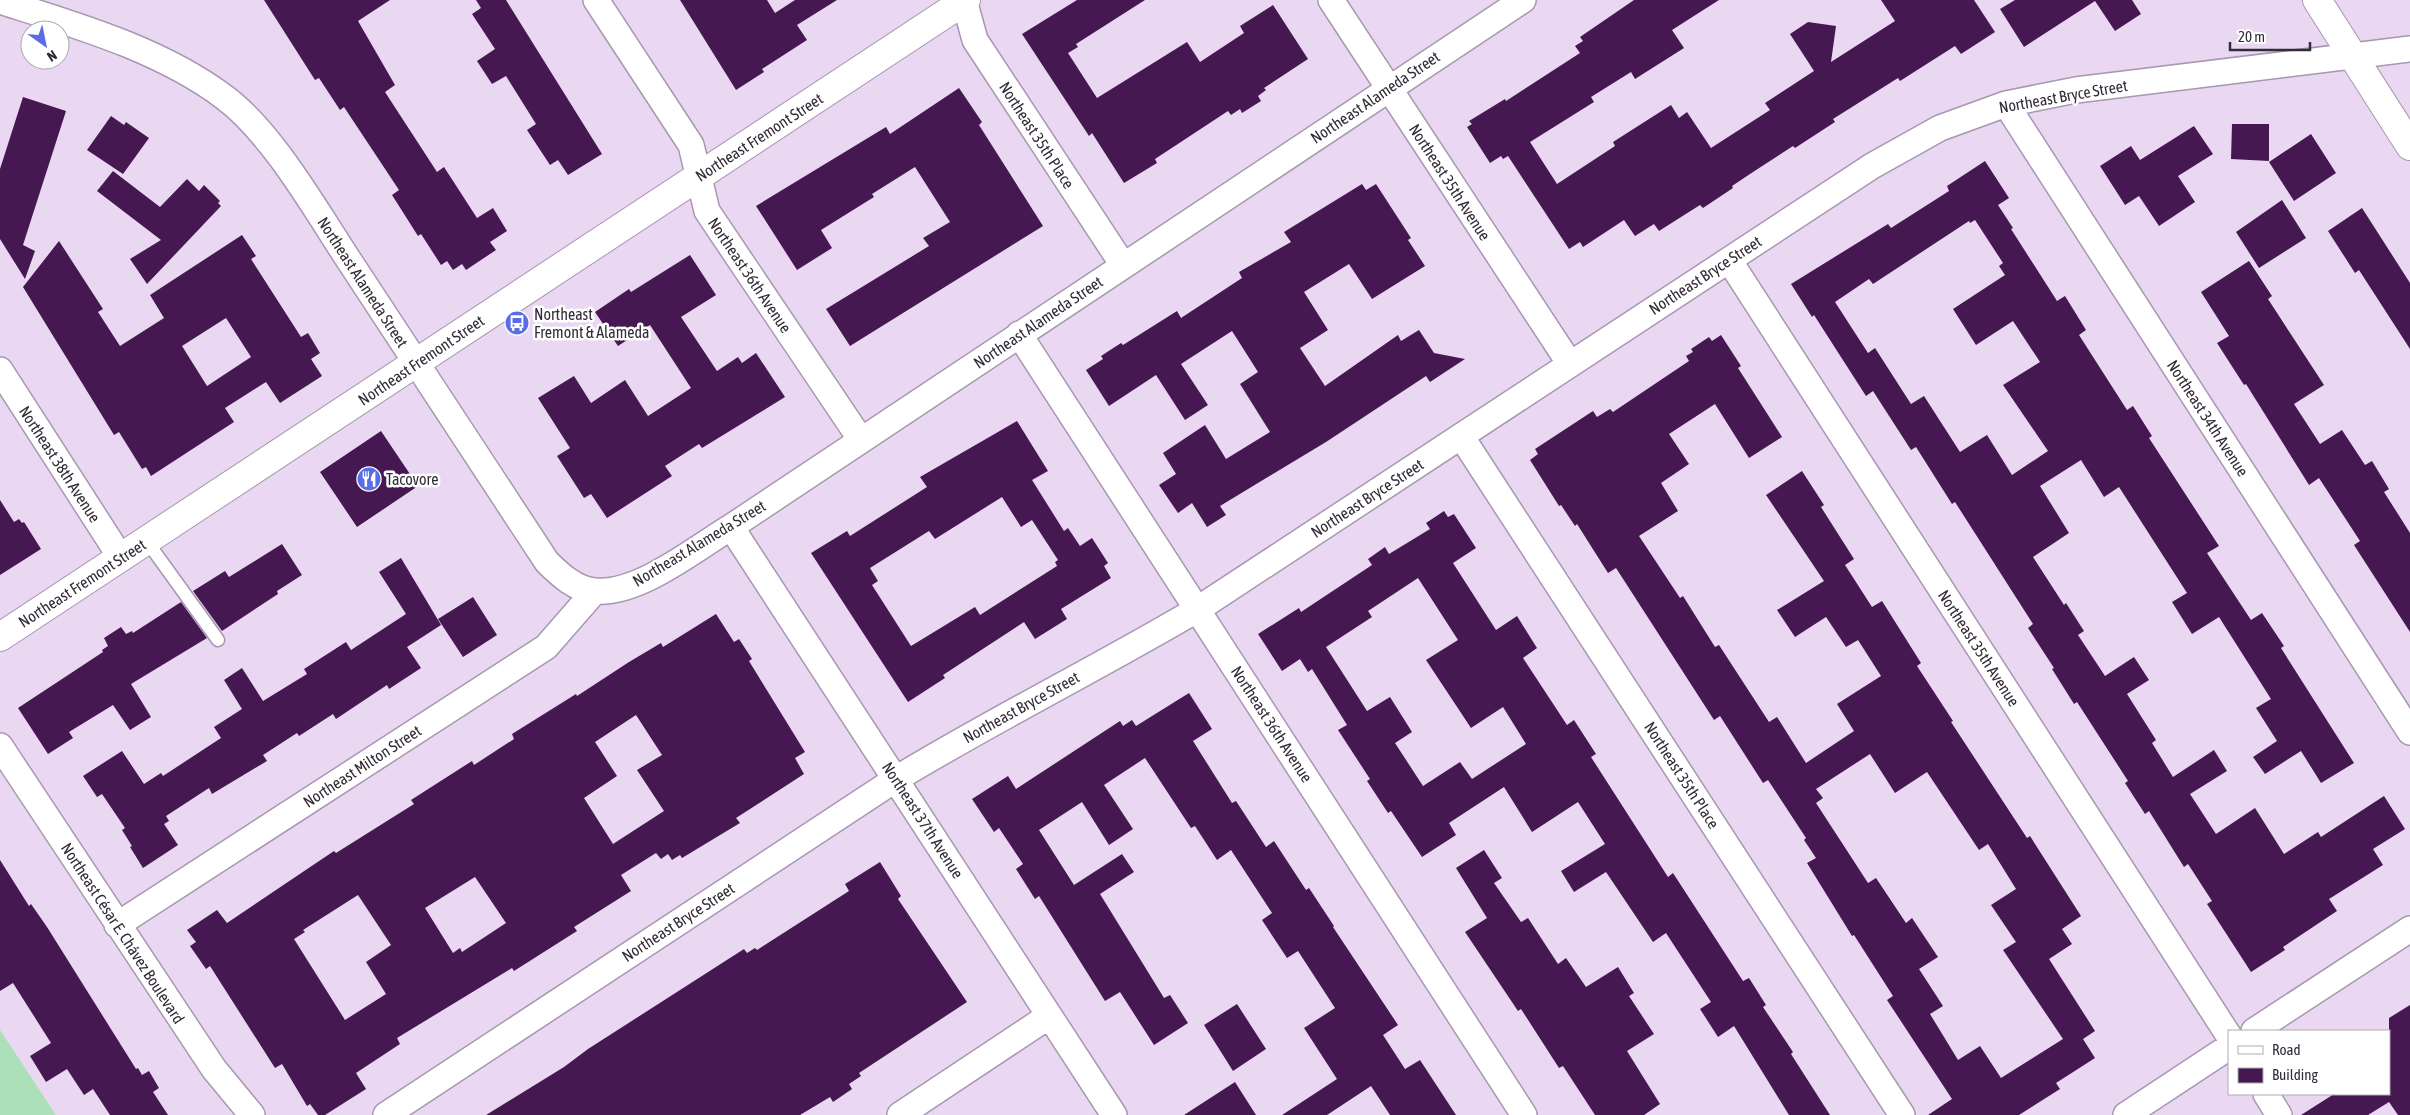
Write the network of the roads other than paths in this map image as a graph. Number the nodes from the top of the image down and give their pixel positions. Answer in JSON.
{"nodes":[{"id":1,"x":596,"y":0,"type":"edge"},
{"id":2,"x":965,"y":0,"type":"edge"},
{"id":3,"x":1331,"y":0,"type":"edge"},
{"id":4,"x":1523,"y":0,"type":"edge"},
{"id":5,"x":2317,"y":0,"type":"edge"},
{"id":6,"x":0,"y":1,"type":"edge"},
{"id":7,"x":2410,"y":50,"type":"edge"},
{"id":8,"x":2353,"y":56,"type":"junction"},
{"id":9,"x":1388,"y":88,"type":"junction"},
{"id":10,"x":2006,"y":104,"type":"junction"},
{"id":11,"x":2410,"y":146,"type":"edge"},
{"id":12,"x":699,"y":176,"type":"junction"},
{"id":13,"x":1729,"y":260,"type":"junction"},
{"id":14,"x":1123,"y":265,"type":"junction"},
{"id":15,"x":1019,"y":334,"type":"junction"},
{"id":16,"x":416,"y":363,"type":"junction"},
{"id":17,"x":1570,"y":364,"type":"junction"},
{"id":18,"x":0,"y":370,"type":"edge"},
{"id":19,"x":1461,"y":436,"type":"junction"},
{"id":20,"x":861,"y":440,"type":"junction"},
{"id":21,"x":731,"y":526,"type":"junction"},
{"id":22,"x":146,"y":540,"type":"junction"},
{"id":23,"x":121,"y":558,"type":"junction"},
{"id":24,"x":594,"y":592,"type":"junction"},
{"id":25,"x":1198,"y":609,"type":"junction"},
{"id":26,"x":0,"y":637,"type":"edge"},
{"id":27,"x":218,"y":640,"type":"dead end"},
{"id":28,"x":2410,"y":732,"type":"edge"},
{"id":29,"x":0,"y":746,"type":"edge"},
{"id":30,"x":896,"y":779,"type":"junction"},
{"id":31,"x":118,"y":925,"type":"junction"},
{"id":32,"x":2410,"y":929,"type":"edge"},
{"id":33,"x":1049,"y":1016,"type":"junction"},
{"id":34,"x":2256,"y":1030,"type":"edge"},
{"id":35,"x":2228,"y":1034,"type":"edge"},
{"id":36,"x":2228,"y":1048,"type":"edge"},
{"id":37,"x":2267,"y":1095,"type":"edge"},
{"id":38,"x":252,"y":1115,"type":"edge"},
{"id":39,"x":386,"y":1115,"type":"edge"},
{"id":40,"x":900,"y":1115,"type":"edge"},
{"id":41,"x":1114,"y":1115,"type":"edge"},
{"id":42,"x":1524,"y":1115,"type":"edge"},
{"id":43,"x":1902,"y":1115,"type":"edge"},
{"id":44,"x":2126,"y":1115,"type":"edge"},
{"id":45,"x":2279,"y":1115,"type":"edge"}],
"edges":[{"from":1,"to":12,"type":"street","name":"Northeast 36th Avenue"},
{"from":2,"to":12,"type":"main road","name":"Northeast Fremont Street"},
{"from":2,"to":14,"type":"street","name":"Northeast 35th Place"},
{"from":3,"to":9,"type":"street","name":"Northeast 35th Avenue"},
{"from":4,"to":9,"type":"street","name":"Northeast Alameda Street"},
{"from":5,"to":8,"type":"main road"},
{"from":6,"to":16,"type":"street","name":"Northeast Alameda Street"},
{"from":7,"to":8,"type":"street","name":"Northeast Bryce Street"},
{"from":8,"to":10,"type":"street","name":"Northeast Bryce Street"},
{"from":8,"to":11,"type":"main road"},
{"from":9,"to":14,"type":"street","name":"Northeast Alameda Street"},
{"from":9,"to":17,"type":"street","name":"Northeast 35th Avenue"},
{"from":10,"to":13,"type":"street","name":"Northeast Bryce Street"},
{"from":10,"to":28,"type":"street","name":"Northeast 34th Avenue"},
{"from":12,"to":16,"type":"main road","name":"Northeast Fremont Street"},
{"from":12,"to":20,"type":"street","name":"Northeast 36th Avenue"},
{"from":13,"to":17,"type":"street","name":"Northeast Bryce Street"},
{"from":13,"to":35,"type":"street","name":"Northeast 35th Avenue"},
{"from":14,"to":15,"type":"street","name":"Northeast Alameda Street"},
{"from":15,"to":20,"type":"street","name":"Northeast Alameda Street"},
{"from":15,"to":25,"type":"street","name":"Northeast 36th Avenue"},
{"from":16,"to":22,"type":"main road","name":"Northeast Fremont Street"},
{"from":16,"to":24,"type":"street","name":"Northeast Alameda Street"},
{"from":17,"to":19,"type":"street","name":"Northeast Bryce Street"},
{"from":18,"to":23,"type":"street","name":"Northeast 38th Avenue"},
{"from":19,"to":25,"type":"street","name":"Northeast Bryce Street"},
{"from":19,"to":43,"type":"street","name":"Northeast 35th Place"},
{"from":20,"to":21,"type":"street","name":"Northeast Alameda Street"},
{"from":21,"to":24,"type":"street","name":"Northeast Alameda Street"},
{"from":21,"to":30,"type":"street","name":"Northeast 37th Avenue"},
{"from":22,"to":23,"type":"main road","name":"Northeast Fremont Street"},
{"from":22,"to":27,"type":"lane"},
{"from":23,"to":26,"type":"main road","name":"Northeast Fremont Street"},
{"from":24,"to":31,"type":"street","name":"Northeast Milton Street"},
{"from":25,"to":30,"type":"street","name":"Northeast Bryce Street"},
{"from":25,"to":42,"type":"street","name":"Northeast 36th Avenue"},
{"from":29,"to":31,"type":"street","name":"Northeast César E. Chávez Boulevard"},
{"from":30,"to":33,"type":"street","name":"Northeast 37th Avenue"},
{"from":30,"to":39,"type":"street","name":"Northeast Bryce Street"},
{"from":31,"to":38,"type":"street","name":"Northeast César E. Chávez Boulevard"},
{"from":32,"to":34,"type":"street"},
{"from":33,"to":40,"type":"street"},
{"from":33,"to":41,"type":"street","name":"Northeast 37th Avenue"},
{"from":36,"to":44,"type":"street"},
{"from":37,"to":45,"type":"street"}]}
